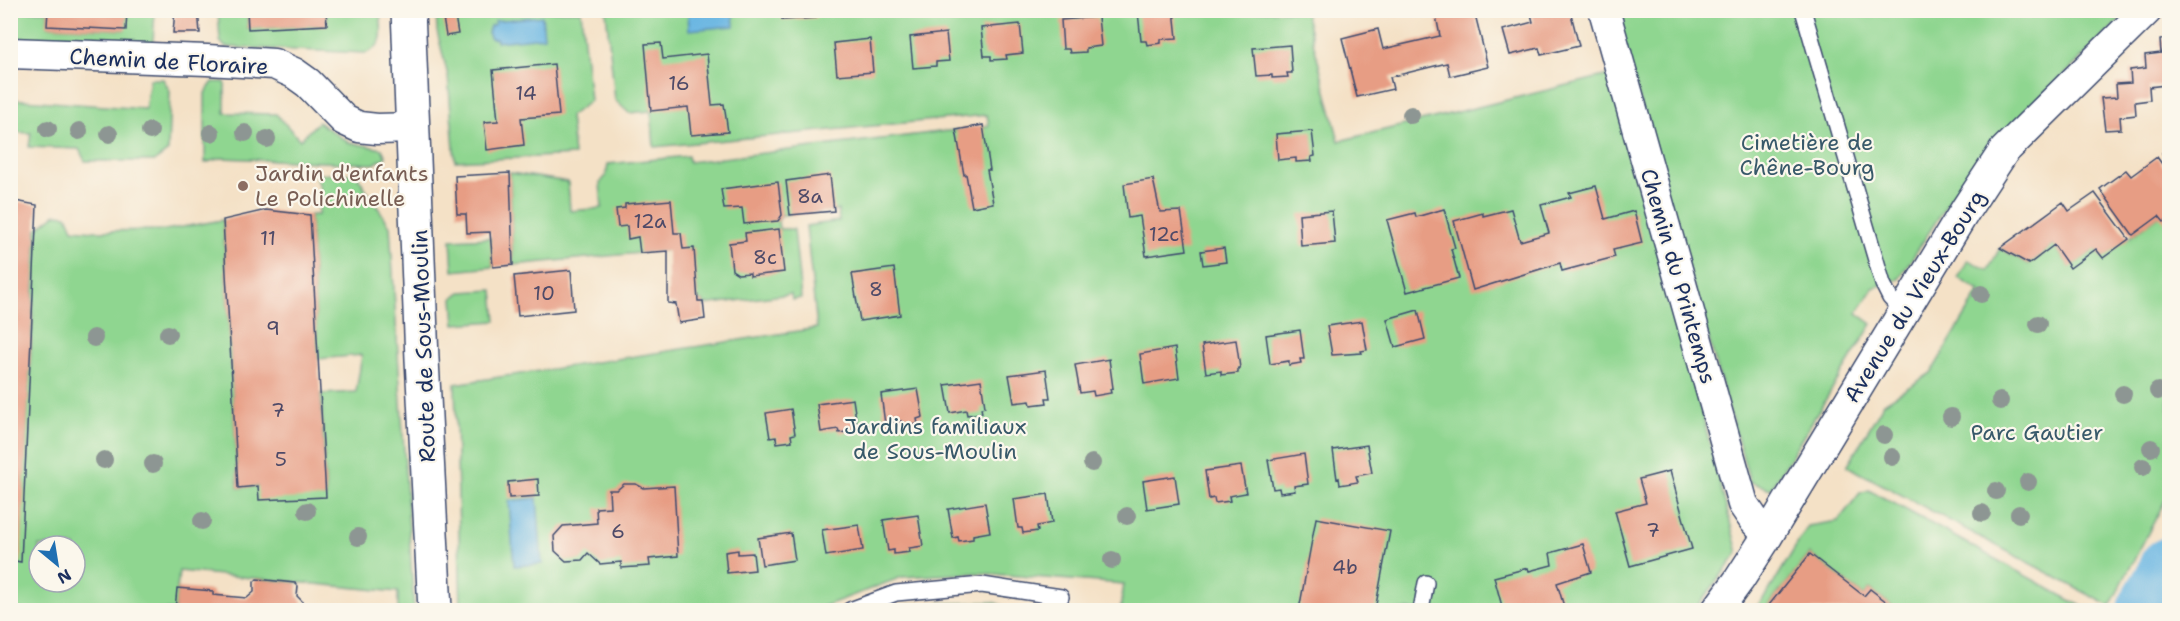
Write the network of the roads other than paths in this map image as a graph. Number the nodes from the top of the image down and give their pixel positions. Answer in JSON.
{"nodes":[{"id":1,"x":408,"y":10,"type":"edge"},
{"id":2,"x":1604,"y":10,"type":"edge"},
{"id":3,"x":1803,"y":10,"type":"edge"},
{"id":4,"x":2147,"y":10,"type":"edge"},
{"id":5,"x":10,"y":53,"type":"edge"},
{"id":6,"x":413,"y":128,"type":"junction"},
{"id":7,"x":1903,"y":312,"type":"junction"},
{"id":8,"x":1768,"y":535,"type":"junction"},
{"id":9,"x":1426,"y":583,"type":"dead end"},
{"id":10,"x":1061,"y":597,"type":"dead end"},
{"id":11,"x":435,"y":610,"type":"edge"},
{"id":12,"x":850,"y":610,"type":"edge"},
{"id":13,"x":1421,"y":610,"type":"edge"},
{"id":14,"x":1717,"y":610,"type":"edge"}],
"edges":[{"from":1,"to":6,"type":"street","name":"Route de Sous-Moulin"},
{"from":2,"to":8,"type":"street","name":"Chemin du Printemps"},
{"from":3,"to":7,"type":"lane"},
{"from":4,"to":7,"type":"street","name":"Avenue du Vieux-Bourg"},
{"from":5,"to":6,"type":"street","name":"Chemin de Floraire"},
{"from":6,"to":11,"type":"street","name":"Route de Sous-Moulin"},
{"from":7,"to":8,"type":"street","name":"Avenue du Vieux-Bourg"},
{"from":8,"to":14,"type":"street","name":"Avenue du Vieux-Bourg"},
{"from":9,"to":13,"type":"lane"},
{"from":10,"to":12,"type":"lane"}]}
